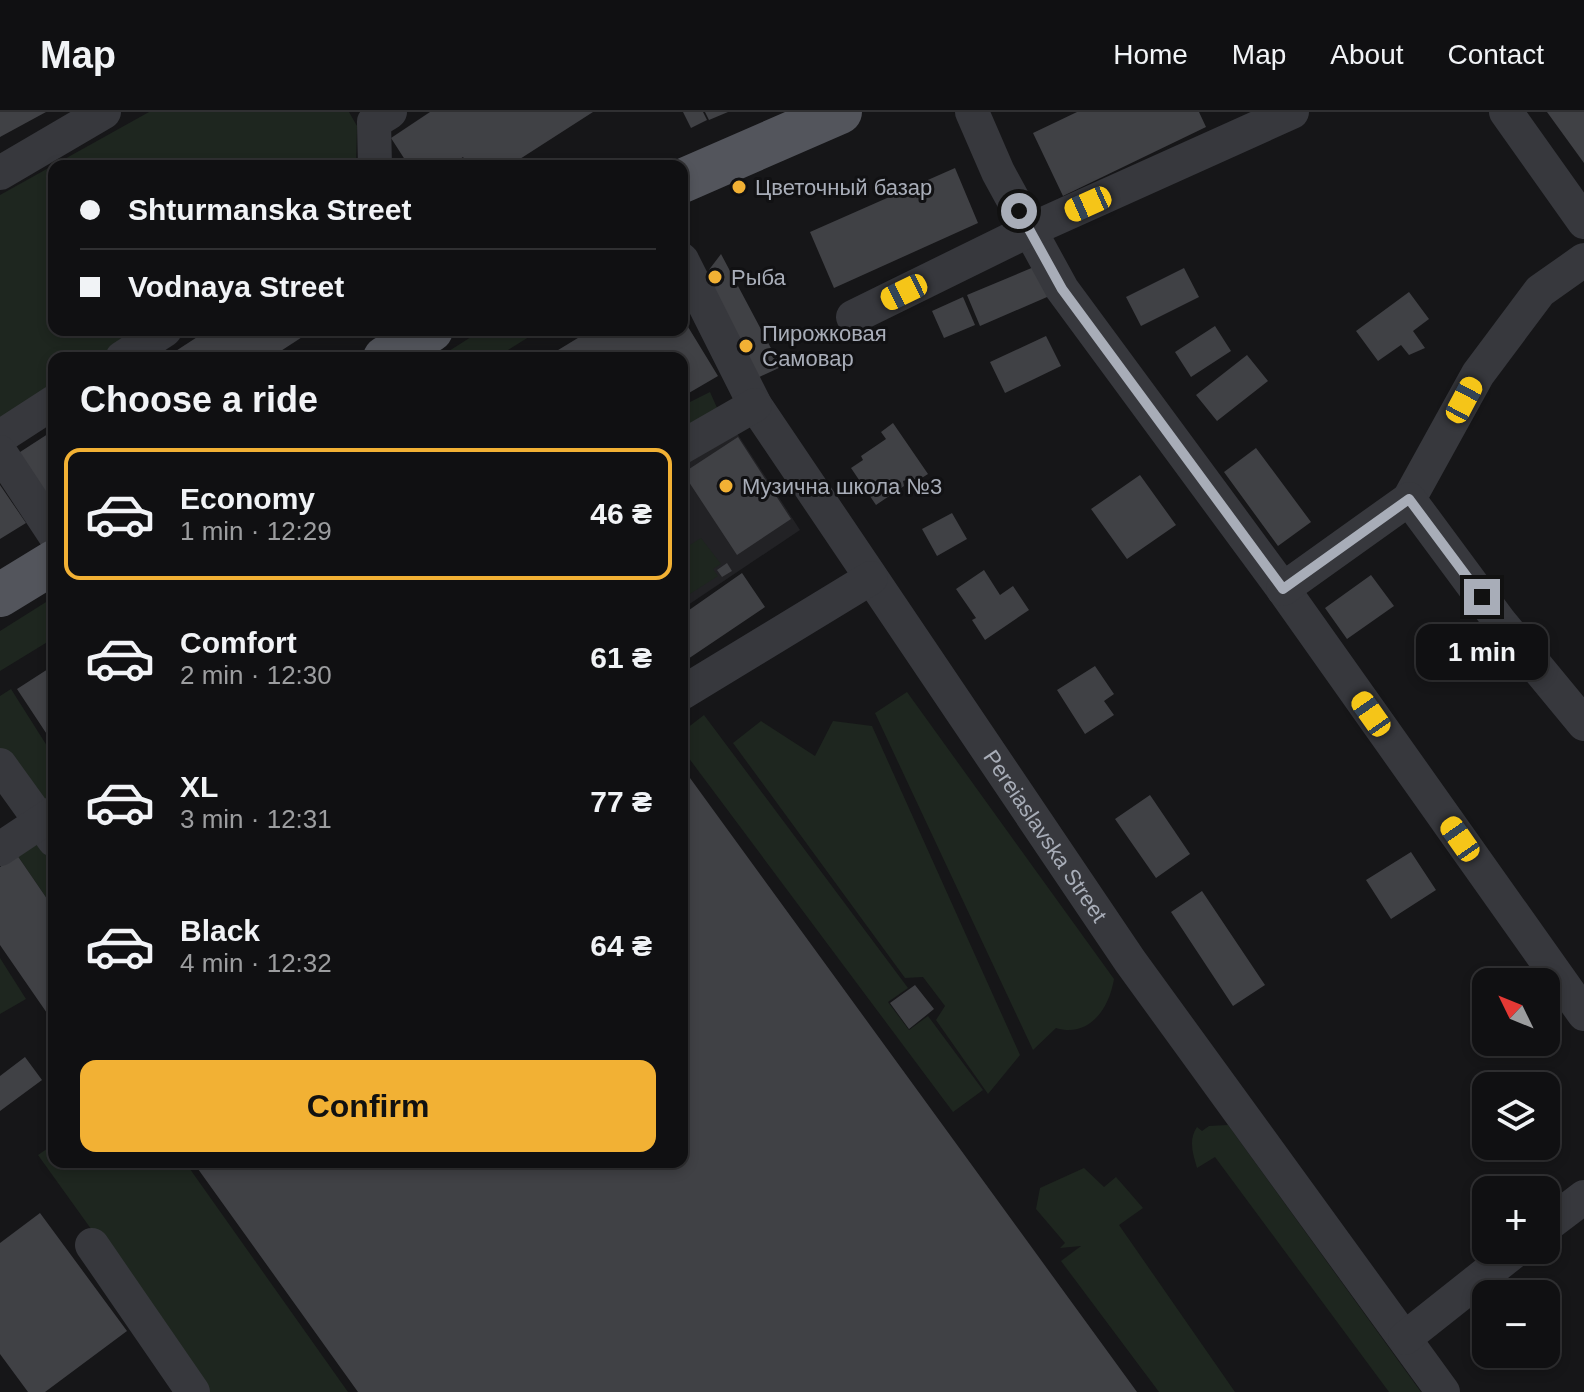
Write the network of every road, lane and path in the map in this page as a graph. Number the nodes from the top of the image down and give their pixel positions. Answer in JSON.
{"nodes":[{"id":1,"x":104,"y":112,"type":"edge"},
{"id":2,"x":840,"y":112,"type":"edge"},
{"id":3,"x":972,"y":112,"type":"edge"},
{"id":4,"x":1292,"y":112,"type":"edge"},
{"id":5,"x":1506,"y":112,"type":"edge"},
{"id":6,"x":377,"y":115,"type":"edge"},
{"id":7,"x":375,"y":160,"type":"edge"},
{"id":8,"x":0,"y":173,"type":"edge"},
{"id":9,"x":688,"y":178,"type":"edge"},
{"id":10,"x":1584,"y":222,"type":"edge"},
{"id":11,"x":1030,"y":230,"type":"junction"},
{"id":12,"x":1584,"y":260,"type":"edge"},
{"id":13,"x":688,"y":272,"type":"edge"},
{"id":14,"x":853,"y":317,"type":"dead end"},
{"id":15,"x":156,"y":336,"type":"edge"},
{"id":16,"x":421,"y":336,"type":"edge"},
{"id":17,"x":131,"y":352,"type":"edge"},
{"id":18,"x":395,"y":352,"type":"edge"},
{"id":19,"x":755,"y":405,"type":"junction"},
{"id":20,"x":48,"y":406,"type":"edge"},
{"id":21,"x":0,"y":437,"type":"edge"},
{"id":22,"x":688,"y":444,"type":"edge"},
{"id":23,"x":0,"y":452,"type":"edge"},
{"id":24,"x":1409,"y":499,"type":"junction"},
{"id":25,"x":48,"y":525,"type":"edge"},
{"id":26,"x":48,"y":566,"type":"edge"},
{"id":27,"x":871,"y":578,"type":"junction"},
{"id":28,"x":1283,"y":589,"type":"junction"},
{"id":29,"x":0,"y":595,"type":"edge"},
{"id":30,"x":688,"y":689,"type":"edge"},
{"id":31,"x":1584,"y":724,"type":"edge"},
{"id":32,"x":0,"y":765,"type":"edge"},
{"id":33,"x":48,"y":822,"type":"edge"},
{"id":34,"x":48,"y":825,"type":"edge"},
{"id":35,"x":0,"y":849,"type":"edge"},
{"id":36,"x":1584,"y":1014,"type":"edge"},
{"id":37,"x":1584,"y":1197,"type":"edge"},
{"id":38,"x":1560,"y":1215,"type":"edge"},
{"id":39,"x":92,"y":1245,"type":"dead end"},
{"id":40,"x":1498,"y":1264,"type":"edge"},
{"id":41,"x":1405,"y":1338,"type":"junction"},
{"id":42,"x":193,"y":1392,"type":"edge"},
{"id":43,"x":1443,"y":1392,"type":"edge"}],
"edges":[{"from":1,"to":8,"type":"street"},
{"from":2,"to":9,"type":"main road"},
{"from":3,"to":11,"type":"street"},
{"from":4,"to":11,"type":"street"},
{"from":5,"to":10,"type":"street"},
{"from":6,"to":7,"type":"street"},
{"from":11,"to":14,"type":"street"},
{"from":11,"to":28,"type":"street"},
{"from":12,"to":24,"type":"street"},
{"from":13,"to":19,"type":"street","name":"Pereiaslavska Street"},
{"from":15,"to":17,"type":"street"},
{"from":16,"to":18,"type":"main road"},
{"from":19,"to":22,"type":"street"},
{"from":19,"to":27,"type":"street","name":"Pereiaslavska Street"},
{"from":20,"to":21,"type":"street"},
{"from":23,"to":25,"type":"street"},
{"from":24,"to":28,"type":"street"},
{"from":24,"to":31,"type":"street"},
{"from":26,"to":29,"type":"main road"},
{"from":27,"to":30,"type":"street"},
{"from":27,"to":41,"type":"street","name":"Pereiaslavska Street"},
{"from":28,"to":36,"type":"street"},
{"from":32,"to":33,"type":"street"},
{"from":34,"to":35,"type":"street"},
{"from":37,"to":38,"type":"street"},
{"from":39,"to":42,"type":"street"},
{"from":40,"to":41,"type":"street"},
{"from":41,"to":43,"type":"street","name":"Pereiaslavska Street"}]}
